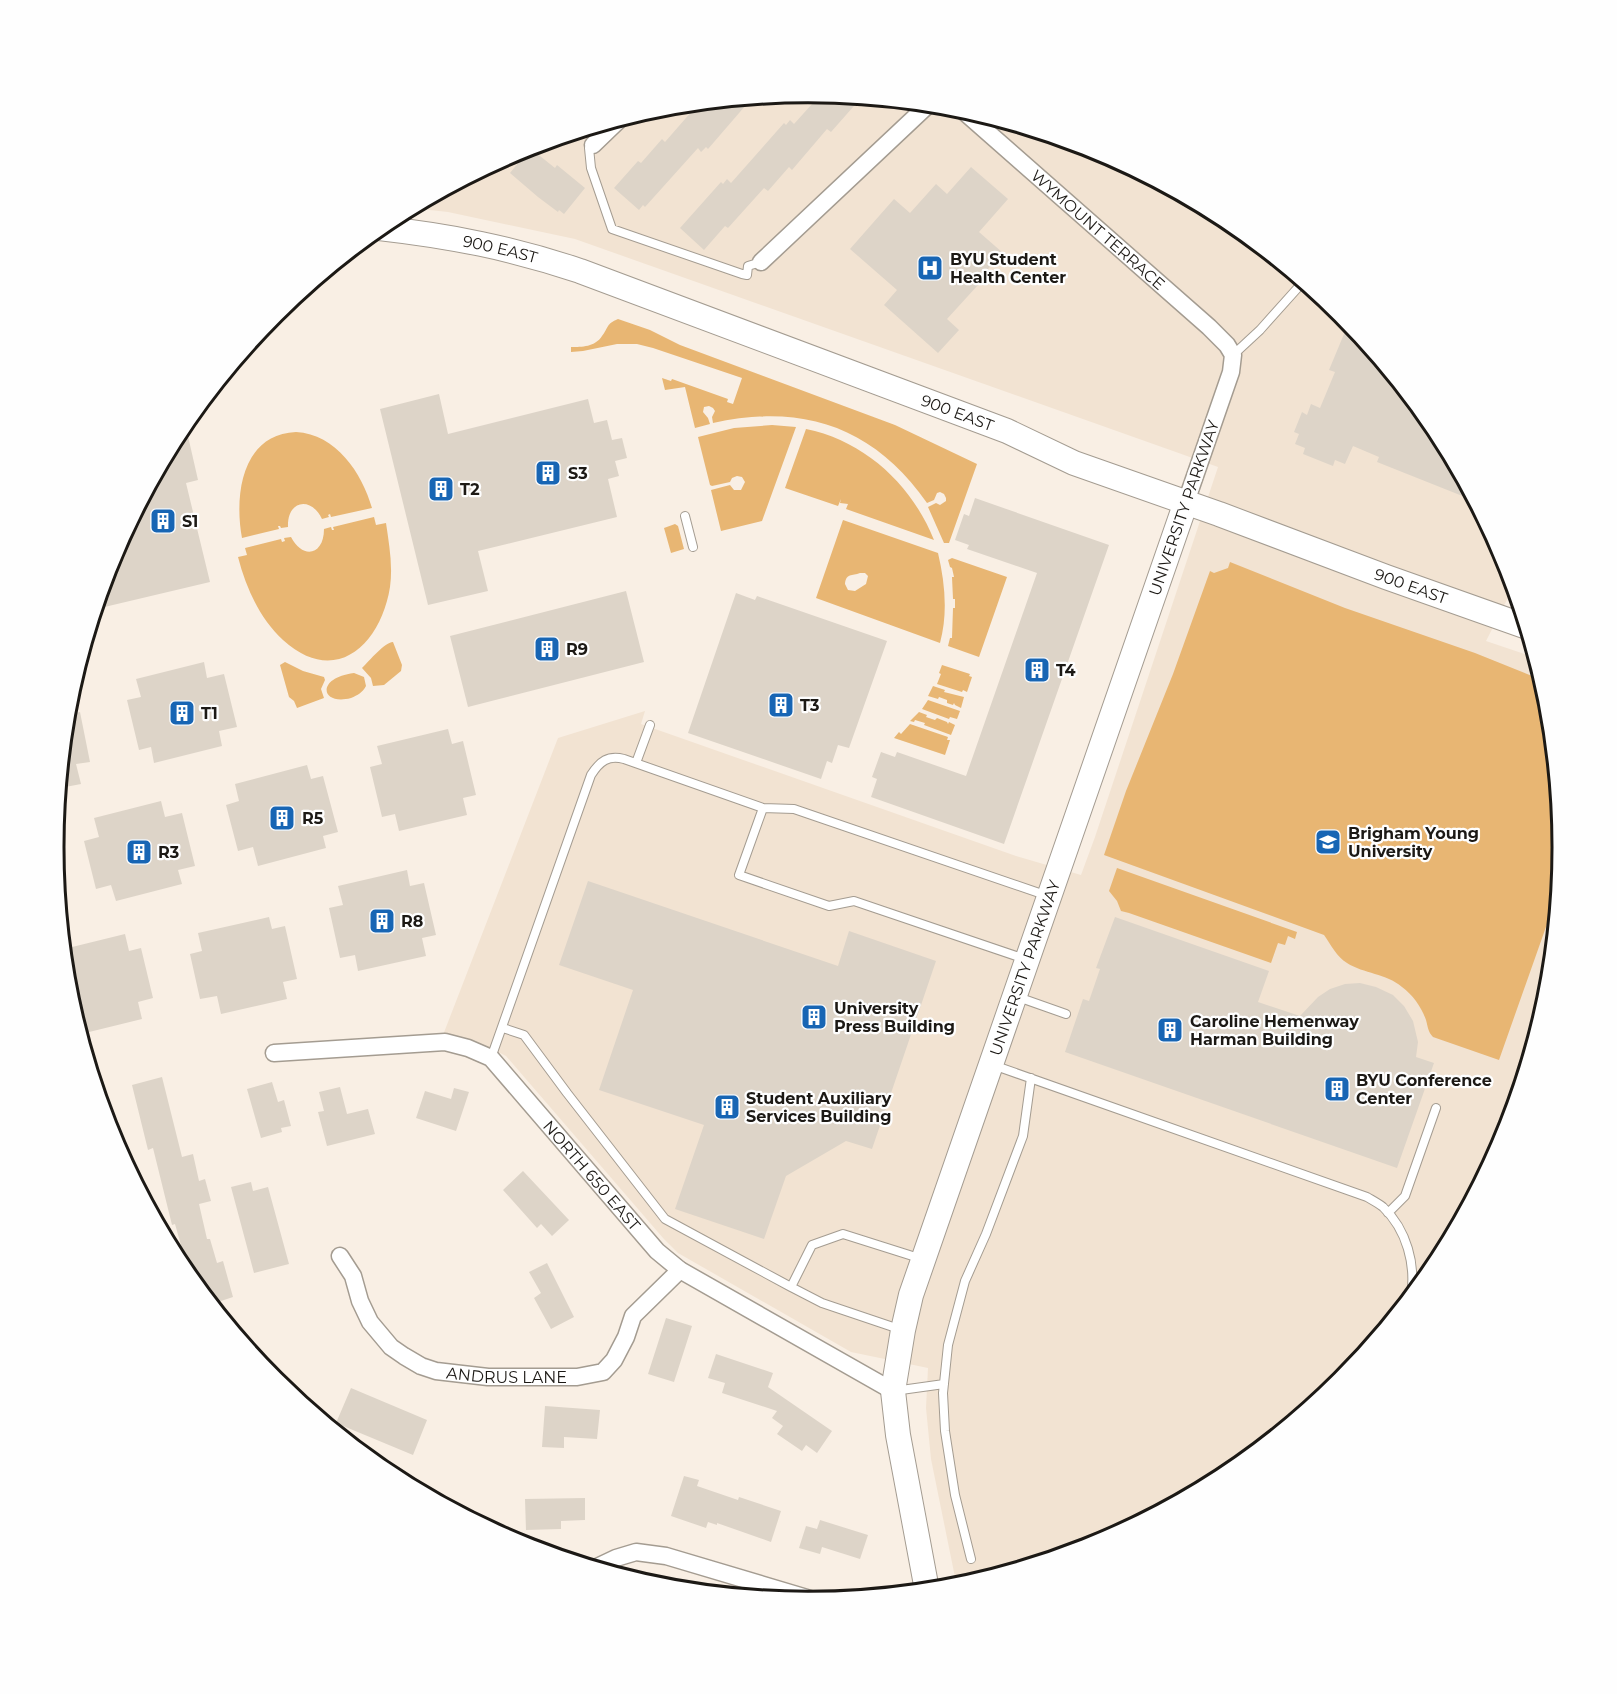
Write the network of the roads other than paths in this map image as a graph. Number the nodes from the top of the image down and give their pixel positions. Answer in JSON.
{"nodes":[{"id":1,"x":921,"y":112,"type":"edge"},
{"id":2,"x":976,"y":122,"type":"edge"},
{"id":3,"x":608,"y":130,"type":"edge"},
{"id":4,"x":593,"y":145,"type":"joint"},
{"id":5,"x":393,"y":230,"type":"edge"},
{"id":6,"x":761,"y":262,"type":"joint"},
{"id":7,"x":1298,"y":287,"type":"edge"},
{"id":8,"x":1233,"y":355,"type":"junction"},
{"id":9,"x":1186,"y":502,"type":"junction"},
{"id":10,"x":685,"y":516,"type":"dead end"},
{"id":11,"x":693,"y":547,"type":"dead end"},
{"id":12,"x":1518,"y":624,"type":"edge"},
{"id":13,"x":650,"y":725,"type":"dead end"},
{"id":14,"x":636,"y":764,"type":"junction"},
{"id":15,"x":763,"y":808,"type":"junction"},
{"id":16,"x":1050,"y":896,"type":"junction"},
{"id":17,"x":1028,"y":960,"type":"junction"},
{"id":18,"x":1015,"y":996,"type":"junction"},
{"id":19,"x":1066,"y":1014,"type":"dead end"},
{"id":20,"x":502,"y":1028,"type":"junction"},
{"id":21,"x":273,"y":1053,"type":"dead end"},
{"id":22,"x":491,"y":1058,"type":"junction"},
{"id":23,"x":991,"y":1065,"type":"junction"},
{"id":24,"x":1031,"y":1078,"type":"junction"},
{"id":25,"x":1436,"y":1108,"type":"dead end"},
{"id":26,"x":1388,"y":1213,"type":"junction"},
{"id":27,"x":340,"y":1256,"type":"dead end"},
{"id":28,"x":922,"y":1260,"type":"junction"},
{"id":29,"x":680,"y":1270,"type":"junction"},
{"id":30,"x":1413,"y":1280,"type":"edge"},
{"id":31,"x":791,"y":1287,"type":"junction"},
{"id":32,"x":903,"y":1330,"type":"junction"},
{"id":33,"x":944,"y":1384,"type":"junction"},
{"id":34,"x":893,"y":1391,"type":"junction"},
{"id":35,"x":970,"y":1559,"type":"dead end"},
{"id":36,"x":606,"y":1563,"type":"edge"},
{"id":37,"x":925,"y":1582,"type":"edge"},
{"id":38,"x":779,"y":1590,"type":"edge"}],
"edges":[{"from":1,"to":6,"type":"street"},
{"from":2,"to":8,"type":"street","name":"WYMOUNT TERRACE"},
{"from":3,"to":4,"type":"street"},
{"from":4,"to":6,"type":"lane"},
{"from":5,"to":9,"type":"main road","name":"900 EAST"},
{"from":7,"to":8,"type":"lane"},
{"from":8,"to":9,"type":"street","name":"UNIVERSITY PARKWAY"},
{"from":9,"to":12,"type":"main road","name":"900 EAST"},
{"from":9,"to":16,"type":"main road","name":"UNIVERSITY PARKWAY"},
{"from":10,"to":11,"type":"lane"},
{"from":13,"to":14,"type":"lane"},
{"from":14,"to":15,"type":"lane"},
{"from":14,"to":20,"type":"lane"},
{"from":15,"to":16,"type":"lane"},
{"from":15,"to":17,"type":"lane"},
{"from":16,"to":17,"type":"main road","name":"UNIVERSITY PARKWAY"},
{"from":17,"to":18,"type":"main road","name":"UNIVERSITY PARKWAY"},
{"from":18,"to":19,"type":"lane"},
{"from":18,"to":23,"type":"main road","name":"UNIVERSITY PARKWAY"},
{"from":20,"to":22,"type":"lane"},
{"from":20,"to":31,"type":"lane"},
{"from":21,"to":22,"type":"street","name":"NORTH 650 EAST"},
{"from":22,"to":29,"type":"street","name":"NORTH 650 EAST"},
{"from":23,"to":24,"type":"lane"},
{"from":23,"to":28,"type":"main road","name":"UNIVERSITY PARKWAY"},
{"from":24,"to":26,"type":"lane"},
{"from":24,"to":33,"type":"lane"},
{"from":25,"to":26,"type":"lane"},
{"from":26,"to":30,"type":"lane"},
{"from":27,"to":29,"type":"street","name":"ANDRUS LANE"},
{"from":28,"to":31,"type":"lane"},
{"from":28,"to":32,"type":"main road","name":"UNIVERSITY PARKWAY"},
{"from":29,"to":34,"type":"street","name":"NORTH 650 EAST"},
{"from":31,"to":32,"type":"lane"},
{"from":32,"to":34,"type":"main road","name":"UNIVERSITY PARKWAY"},
{"from":33,"to":34,"type":"lane"},
{"from":33,"to":35,"type":"lane"},
{"from":34,"to":37,"type":"main road","name":"UNIVERSITY PARKWAY"},
{"from":36,"to":38,"type":"street"}]}
